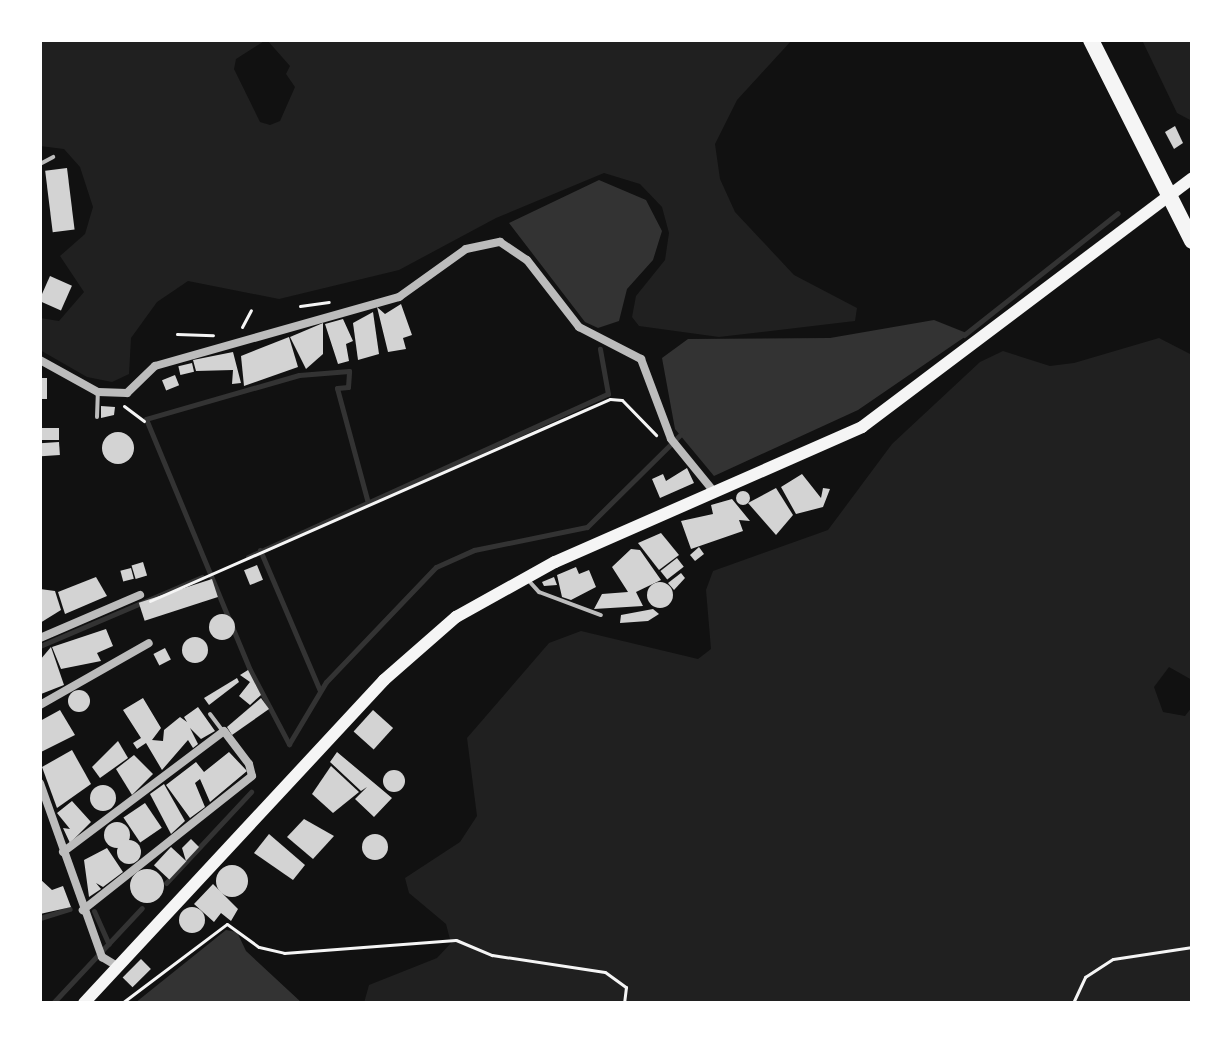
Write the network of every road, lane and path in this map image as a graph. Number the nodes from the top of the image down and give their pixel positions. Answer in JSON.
{"nodes":[{"id":1,"x":1091,"y":40,"type":"edge"},
{"id":2,"x":1102,"y":40,"type":"edge"},
{"id":3,"x":53,"y":157,"type":"dead end"},
{"id":4,"x":40,"y":164,"type":"edge"},
{"id":5,"x":1165,"y":172,"type":"junction"},
{"id":6,"x":1192,"y":178,"type":"edge"},
{"id":7,"x":1186,"y":213,"type":"edge"},
{"id":8,"x":1192,"y":241,"type":"edge"},
{"id":9,"x":251,"y":310,"type":"dead end"},
{"id":10,"x":177,"y":334,"type":"dead end"},
{"id":11,"x":233,"y":334,"type":"dead end"},
{"id":12,"x":226,"y":337,"type":"dead end"},
{"id":13,"x":40,"y":360,"type":"edge"},
{"id":14,"x":98,"y":392,"type":"junction"},
{"id":15,"x":97,"y":417,"type":"dead end"},
{"id":16,"x":671,"y":440,"type":"junction"},
{"id":17,"x":715,"y":493,"type":"junction"},
{"id":18,"x":525,"y":578,"type":"junction"},
{"id":19,"x":142,"y":599,"type":"joint"},
{"id":20,"x":601,"y":615,"type":"dead end"},
{"id":21,"x":40,"y":638,"type":"edge"},
{"id":22,"x":149,"y":643,"type":"dead end"},
{"id":23,"x":40,"y":705,"type":"edge"},
{"id":24,"x":210,"y":714,"type":"dead end"},
{"id":25,"x":224,"y":731,"type":"junction"},
{"id":26,"x":40,"y":783,"type":"edge"},
{"id":27,"x":63,"y":852,"type":"junction"},
{"id":28,"x":83,"y":910,"type":"junction"},
{"id":29,"x":1192,"y":947,"type":"edge"},
{"id":30,"x":117,"y":966,"type":"junction"},
{"id":31,"x":84,"y":1003,"type":"edge"},
{"id":32,"x":122,"y":1003,"type":"edge"},
{"id":33,"x":624,"y":1003,"type":"edge"},
{"id":34,"x":1073,"y":1003,"type":"edge"}],
"edges":[{"from":1,"to":5,"type":"highway"},
{"from":2,"to":5,"type":"highway"},
{"from":3,"to":4,"type":"lane"},
{"from":5,"to":7,"type":"highway"},
{"from":6,"to":17,"type":"main road"},
{"from":7,"to":8,"type":"highway"},
{"from":9,"to":11,"type":"path"},
{"from":10,"to":12,"type":"path"},
{"from":13,"to":14,"type":"street"},
{"from":14,"to":15,"type":"lane"},
{"from":14,"to":16,"type":"street"},
{"from":16,"to":17,"type":"street"},
{"from":16,"to":19,"type":"path"},
{"from":17,"to":18,"type":"main road"},
{"from":18,"to":20,"type":"lane"},
{"from":18,"to":30,"type":"main road"},
{"from":19,"to":21,"type":"street"},
{"from":22,"to":23,"type":"street"},
{"from":24,"to":25,"type":"lane"},
{"from":25,"to":27,"type":"street"},
{"from":25,"to":28,"type":"street"},
{"from":26,"to":27,"type":"street"},
{"from":27,"to":28,"type":"street"},
{"from":28,"to":30,"type":"street"},
{"from":29,"to":34,"type":"path"},
{"from":30,"to":31,"type":"main road"},
{"from":32,"to":33,"type":"path"}]}
